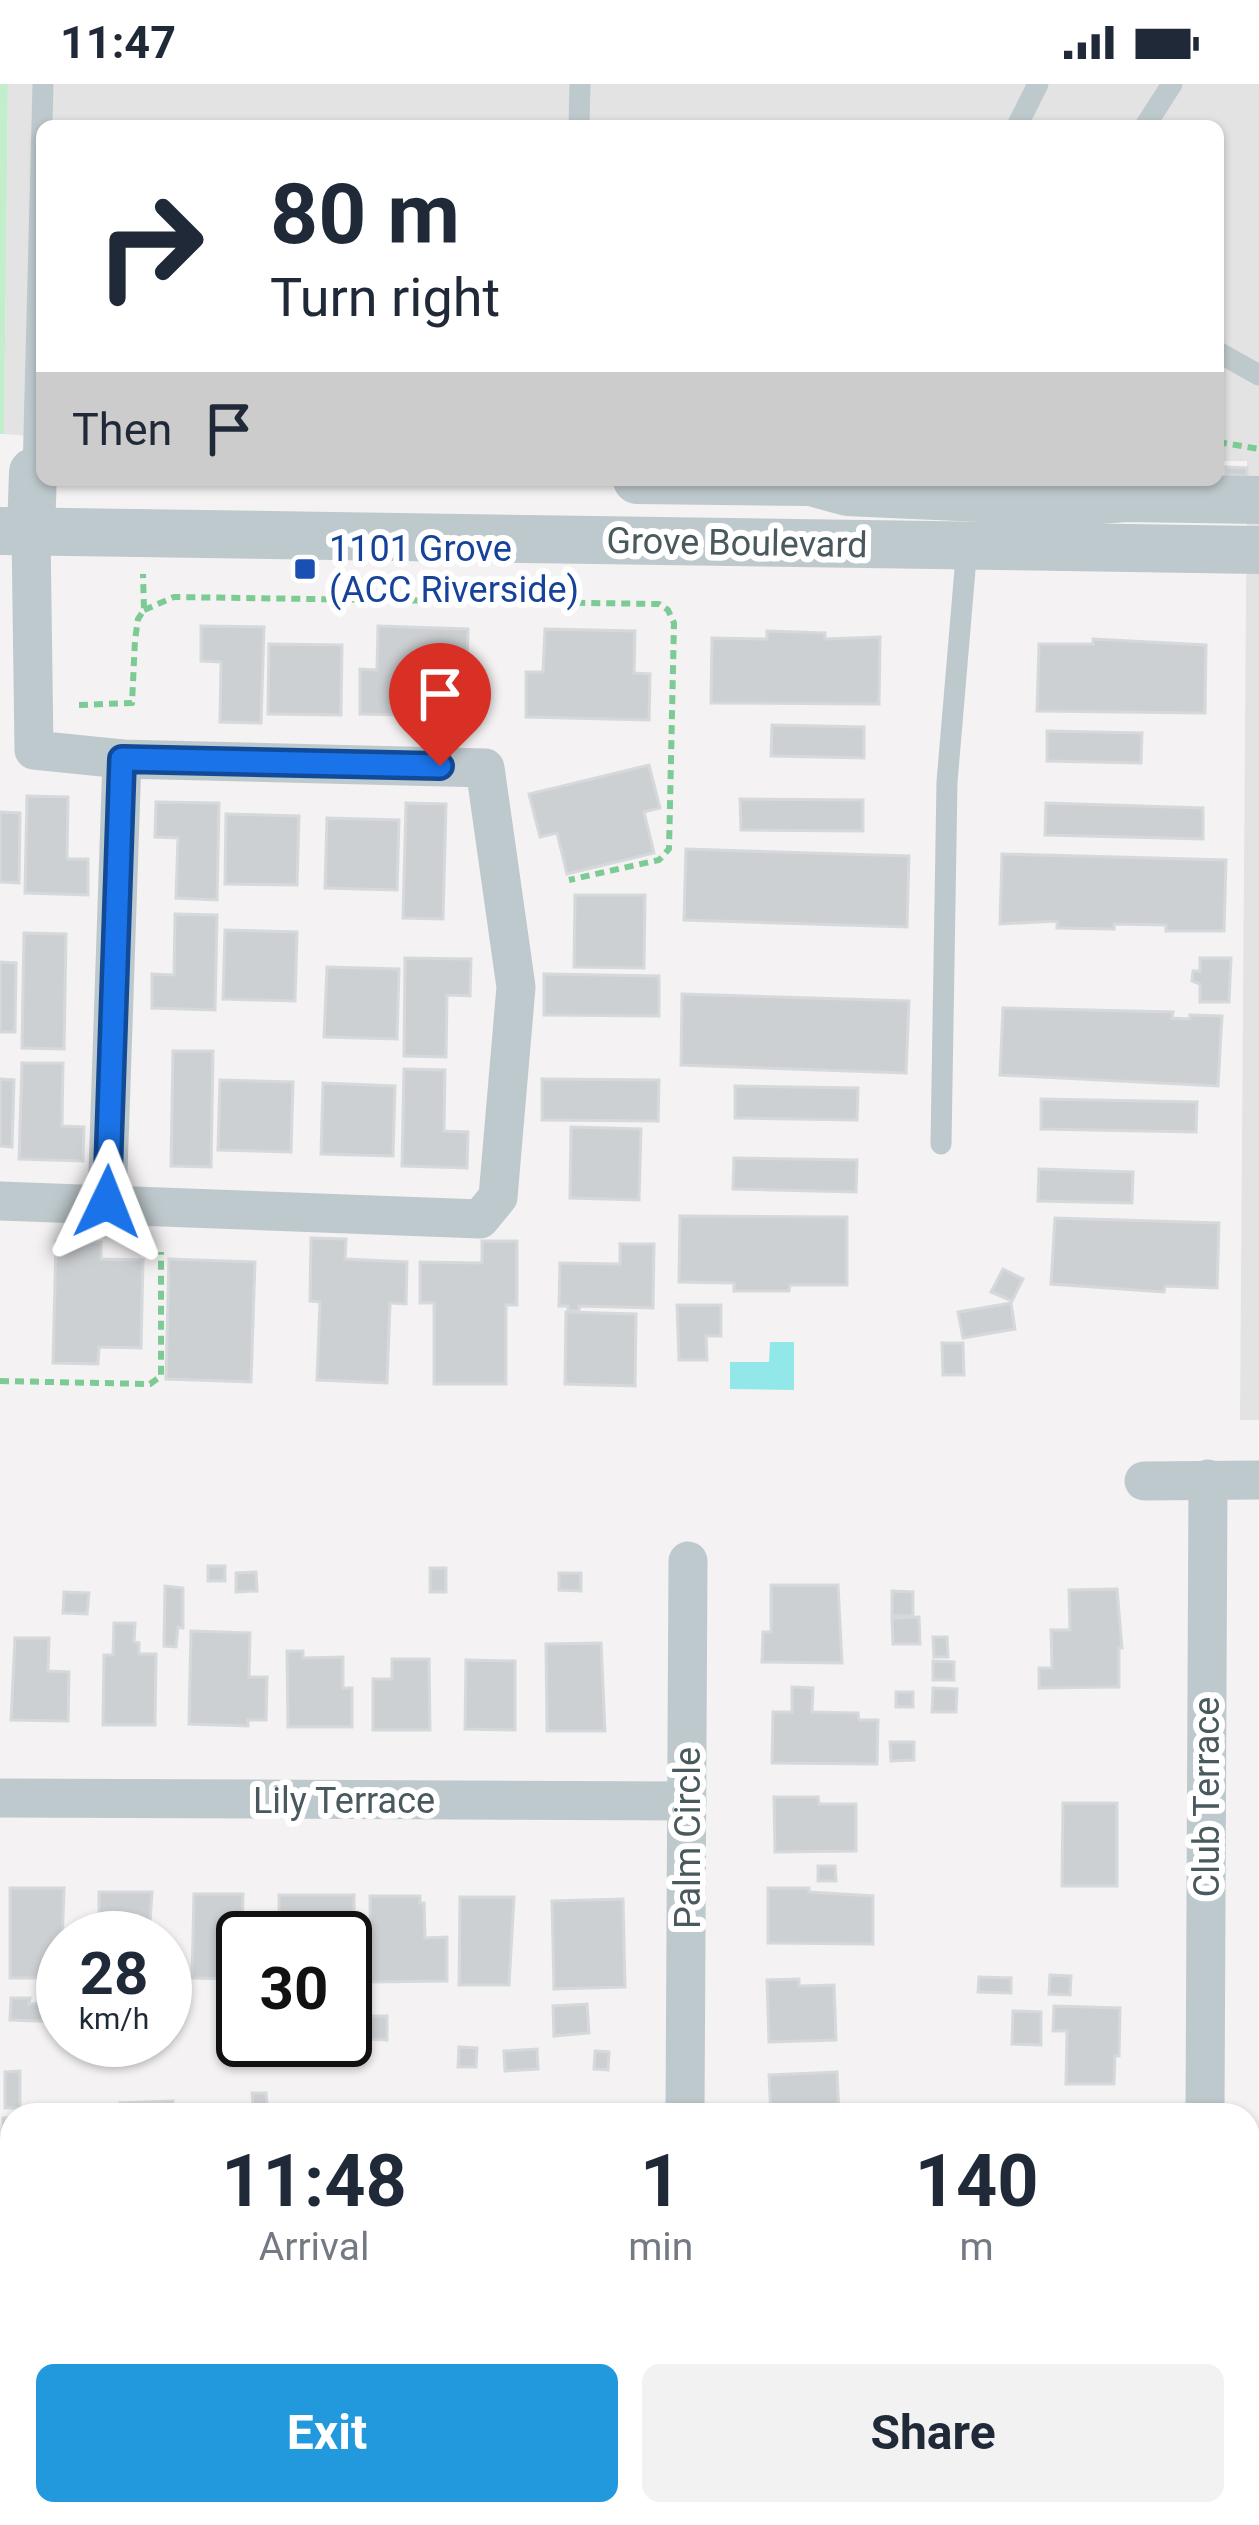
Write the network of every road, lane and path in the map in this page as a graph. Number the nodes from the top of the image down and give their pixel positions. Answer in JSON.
{"nodes":[{"id":1,"x":43,"y":84,"type":"edge"},
{"id":2,"x":580,"y":84,"type":"edge"},
{"id":3,"x":1038,"y":84,"type":"edge"},
{"id":4,"x":1172,"y":84,"type":"edge"},
{"id":5,"x":41,"y":120,"type":"edge"},
{"id":6,"x":579,"y":120,"type":"edge"},
{"id":7,"x":1020,"y":120,"type":"edge"},
{"id":8,"x":1149,"y":120,"type":"edge"},
{"id":9,"x":36,"y":235,"type":"edge"},
{"id":10,"x":1224,"y":354,"type":"edge"},
{"id":11,"x":1256,"y":367,"type":"edge"},
{"id":12,"x":1224,"y":443,"type":"edge"},
{"id":13,"x":1259,"y":448,"type":"edge"},
{"id":14,"x":25,"y":473,"type":"edge"},
{"id":15,"x":826,"y":486,"type":"edge"},
{"id":16,"x":968,"y":488,"type":"edge"},
{"id":17,"x":1259,"y":500,"type":"edge"},
{"id":18,"x":16,"y":531,"type":"edge"},
{"id":19,"x":967,"y":546,"type":"junction"},
{"id":20,"x":1259,"y":550,"type":"edge"},
{"id":21,"x":142,"y":564,"type":"dead end"},
{"id":22,"x":144,"y":610,"type":"junction"},
{"id":23,"x":80,"y":705,"type":"dead end"},
{"id":24,"x":17,"y":750,"type":"edge"},
{"id":25,"x":122,"y":759,"type":"junction"},
{"id":26,"x":569,"y":880,"type":"dead end"},
{"id":27,"x":941,"y":1144,"type":"dead end"},
{"id":28,"x":0,"y":1201,"type":"edge"},
{"id":29,"x":107,"y":1202,"type":"junction"},
{"id":30,"x":161,"y":1252,"type":"dead end"},
{"id":31,"x":0,"y":1381,"type":"edge"},
{"id":32,"x":1208,"y":1479,"type":"junction"},
{"id":33,"x":1144,"y":1480,"type":"dead end"},
{"id":34,"x":1259,"y":1480,"type":"edge"},
{"id":35,"x":688,"y":1561,"type":"dead end"},
{"id":36,"x":0,"y":1798,"type":"edge"},
{"id":37,"x":687,"y":1801,"type":"junction"},
{"id":38,"x":685,"y":2103,"type":"edge"},
{"id":39,"x":1204,"y":2103,"type":"edge"}],
"edges":[{"from":1,"to":5,"type":"lane"},
{"from":2,"to":6,"type":"lane"},
{"from":3,"to":7,"type":"lane"},
{"from":4,"to":8,"type":"lane"},
{"from":9,"to":14,"type":"lane"},
{"from":10,"to":11,"type":"lane"},
{"from":12,"to":13,"type":"path"},
{"from":14,"to":18,"type":"street"},
{"from":15,"to":16,"type":"street","name":"Grove Boulevard"},
{"from":16,"to":17,"type":"street","name":"Grove Boulevard"},
{"from":16,"to":19,"type":"street"},
{"from":18,"to":19,"type":"street","name":"Grove Boulevard"},
{"from":18,"to":24,"type":"street"},
{"from":19,"to":20,"type":"street","name":"Grove Boulevard"},
{"from":19,"to":27,"type":"lane"},
{"from":21,"to":22,"type":"path"},
{"from":22,"to":23,"type":"path"},
{"from":22,"to":26,"type":"path"},
{"from":24,"to":25,"type":"street"},
{"from":25,"to":29,"type":"street"},
{"from":25,"to":29,"type":"street"},
{"from":28,"to":29,"type":"street"},
{"from":30,"to":31,"type":"path"},
{"from":32,"to":33,"type":"street"},
{"from":32,"to":34,"type":"street"},
{"from":32,"to":39,"type":"street","name":"Club Terrace"},
{"from":35,"to":37,"type":"street","name":"Palm Circle"},
{"from":36,"to":37,"type":"street","name":"Lily Terrace"},
{"from":37,"to":38,"type":"street","name":"Palm Circle"}]}
